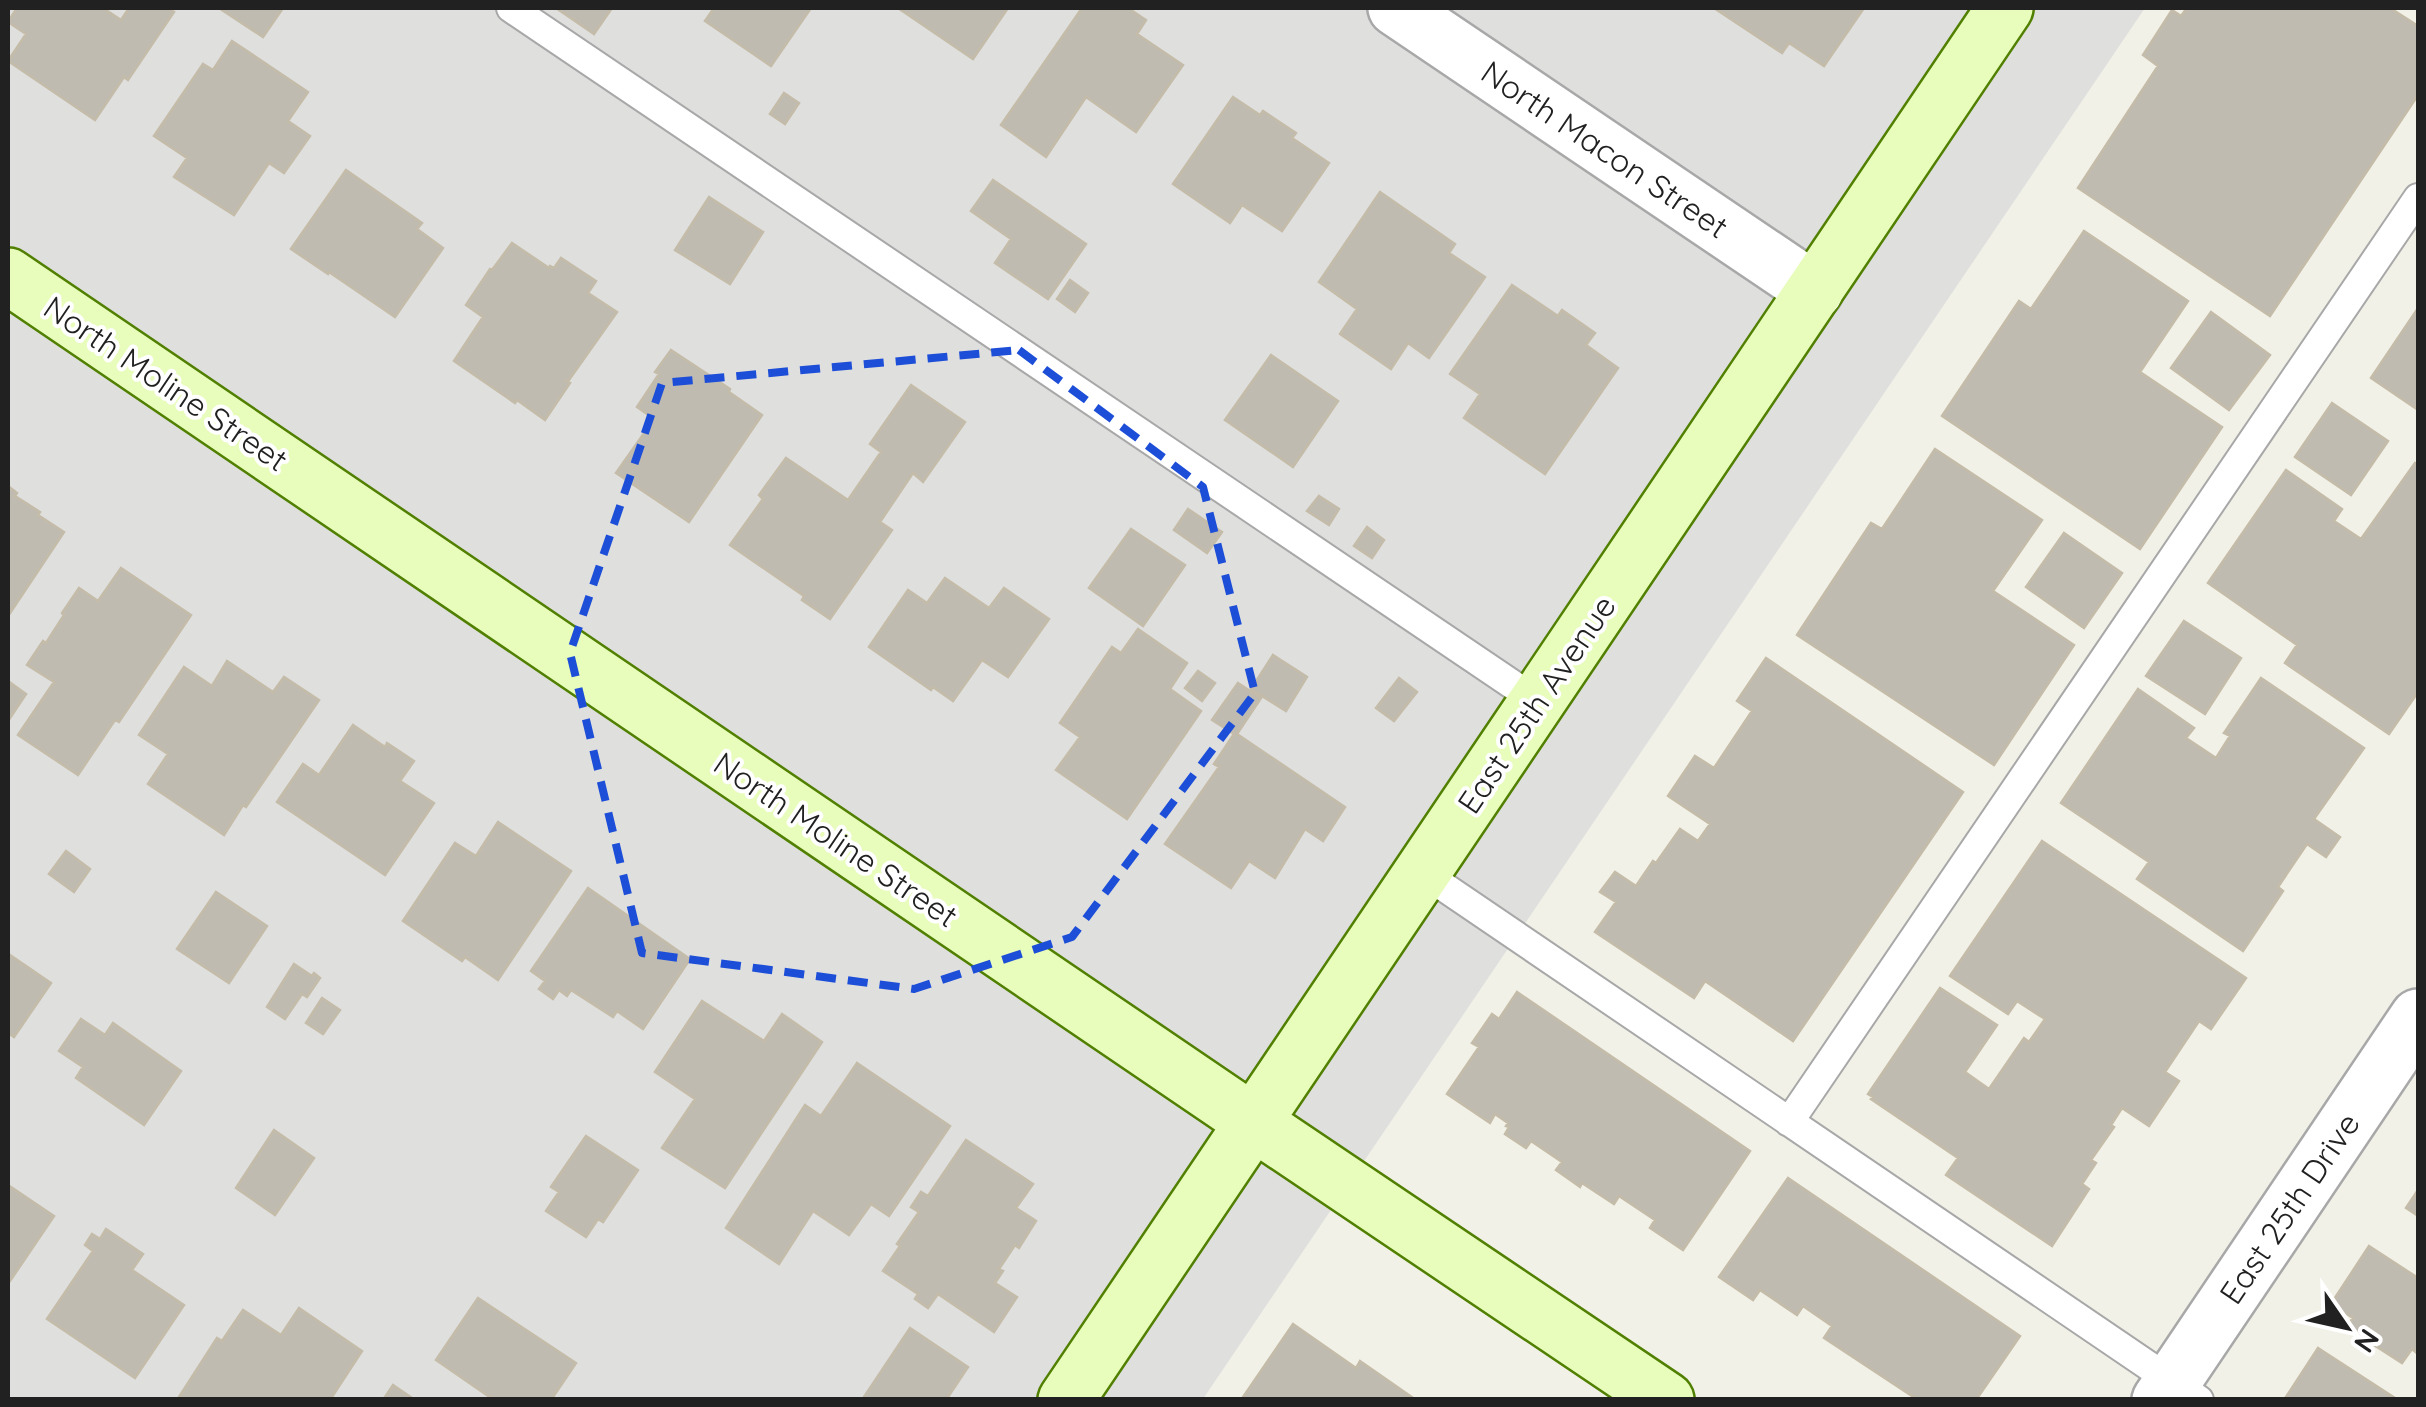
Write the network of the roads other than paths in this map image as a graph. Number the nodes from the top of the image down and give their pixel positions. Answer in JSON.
{"nodes":[{"id":1,"x":510,"y":8,"type":"edge"},
{"id":2,"x":1396,"y":8,"type":"edge"},
{"id":3,"x":2006,"y":8,"type":"edge"},
{"id":4,"x":2418,"y":198,"type":"edge"},
{"id":5,"x":8,"y":276,"type":"edge"},
{"id":6,"x":1815,"y":292,"type":"junction"},
{"id":7,"x":1537,"y":702,"type":"junction"},
{"id":8,"x":1422,"y":872,"type":"junction"},
{"id":9,"x":2418,"y":1017,"type":"edge"},
{"id":10,"x":1253,"y":1122,"type":"junction"},
{"id":11,"x":1789,"y":1122,"type":"junction"},
{"id":12,"x":2177,"y":1393,"type":"edge"},
{"id":13,"x":1080,"y":1394,"type":"edge"},
{"id":14,"x":1666,"y":1400,"type":"edge"}],
"edges":[{"from":1,"to":7,"type":"lane"},
{"from":2,"to":6,"type":"street","name":"North Macon Street"},
{"from":3,"to":6,"type":"street","name":"East 25th Avenue"},
{"from":4,"to":11,"type":"lane"},
{"from":5,"to":10,"type":"street","name":"North Moline Street"},
{"from":6,"to":7,"type":"street","name":"East 25th Avenue"},
{"from":7,"to":8,"type":"street","name":"East 25th Avenue"},
{"from":8,"to":10,"type":"street","name":"East 25th Avenue"},
{"from":8,"to":11,"type":"lane"},
{"from":9,"to":12,"type":"street","name":"East 25th Drive"},
{"from":10,"to":13,"type":"street","name":"East 25th Avenue"},
{"from":10,"to":14,"type":"street","name":"North Moline Street"},
{"from":11,"to":12,"type":"lane"}]}
